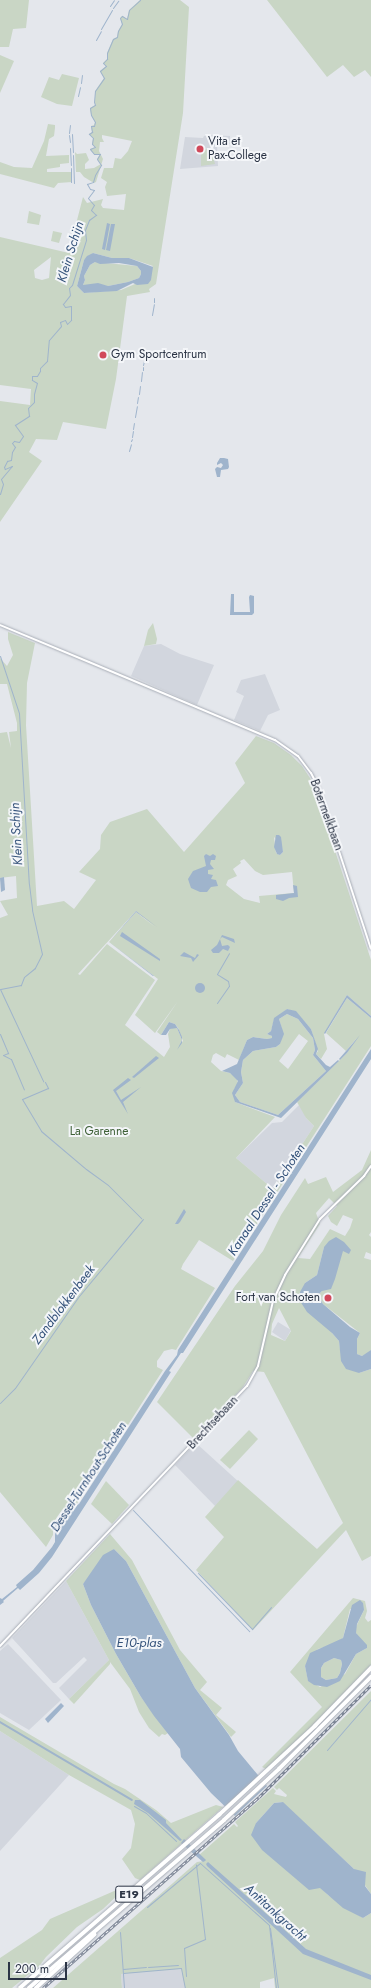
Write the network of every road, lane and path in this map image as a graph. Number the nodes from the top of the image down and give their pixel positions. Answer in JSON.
{"nodes":[{"id":1,"x":0,"y":625,"type":"edge"},
{"id":2,"x":371,"y":949,"type":"edge"},
{"id":3,"x":371,"y":1166,"type":"edge"},
{"id":4,"x":0,"y":1646,"type":"edge"},
{"id":5,"x":371,"y":1668,"type":"edge"},
{"id":6,"x":371,"y":1677,"type":"edge"},
{"id":7,"x":100,"y":1927,"type":"junction"},
{"id":8,"x":20,"y":1988,"type":"edge"},
{"id":9,"x":29,"y":1988,"type":"edge"},
{"id":10,"x":36,"y":1988,"type":"edge"}],
"edges":[{"from":1,"to":2,"type":"main road","name":"Botermelkbaan"},
{"from":3,"to":4,"type":"main road","name":"Brechtsebaan"},
{"from":5,"to":8,"type":"highway","number":"E19"},
{"from":6,"to":7,"type":"highway","number":"E19"},
{"from":7,"to":9,"type":"highway","number":"E19"},
{"from":7,"to":10,"type":"highway"}]}
